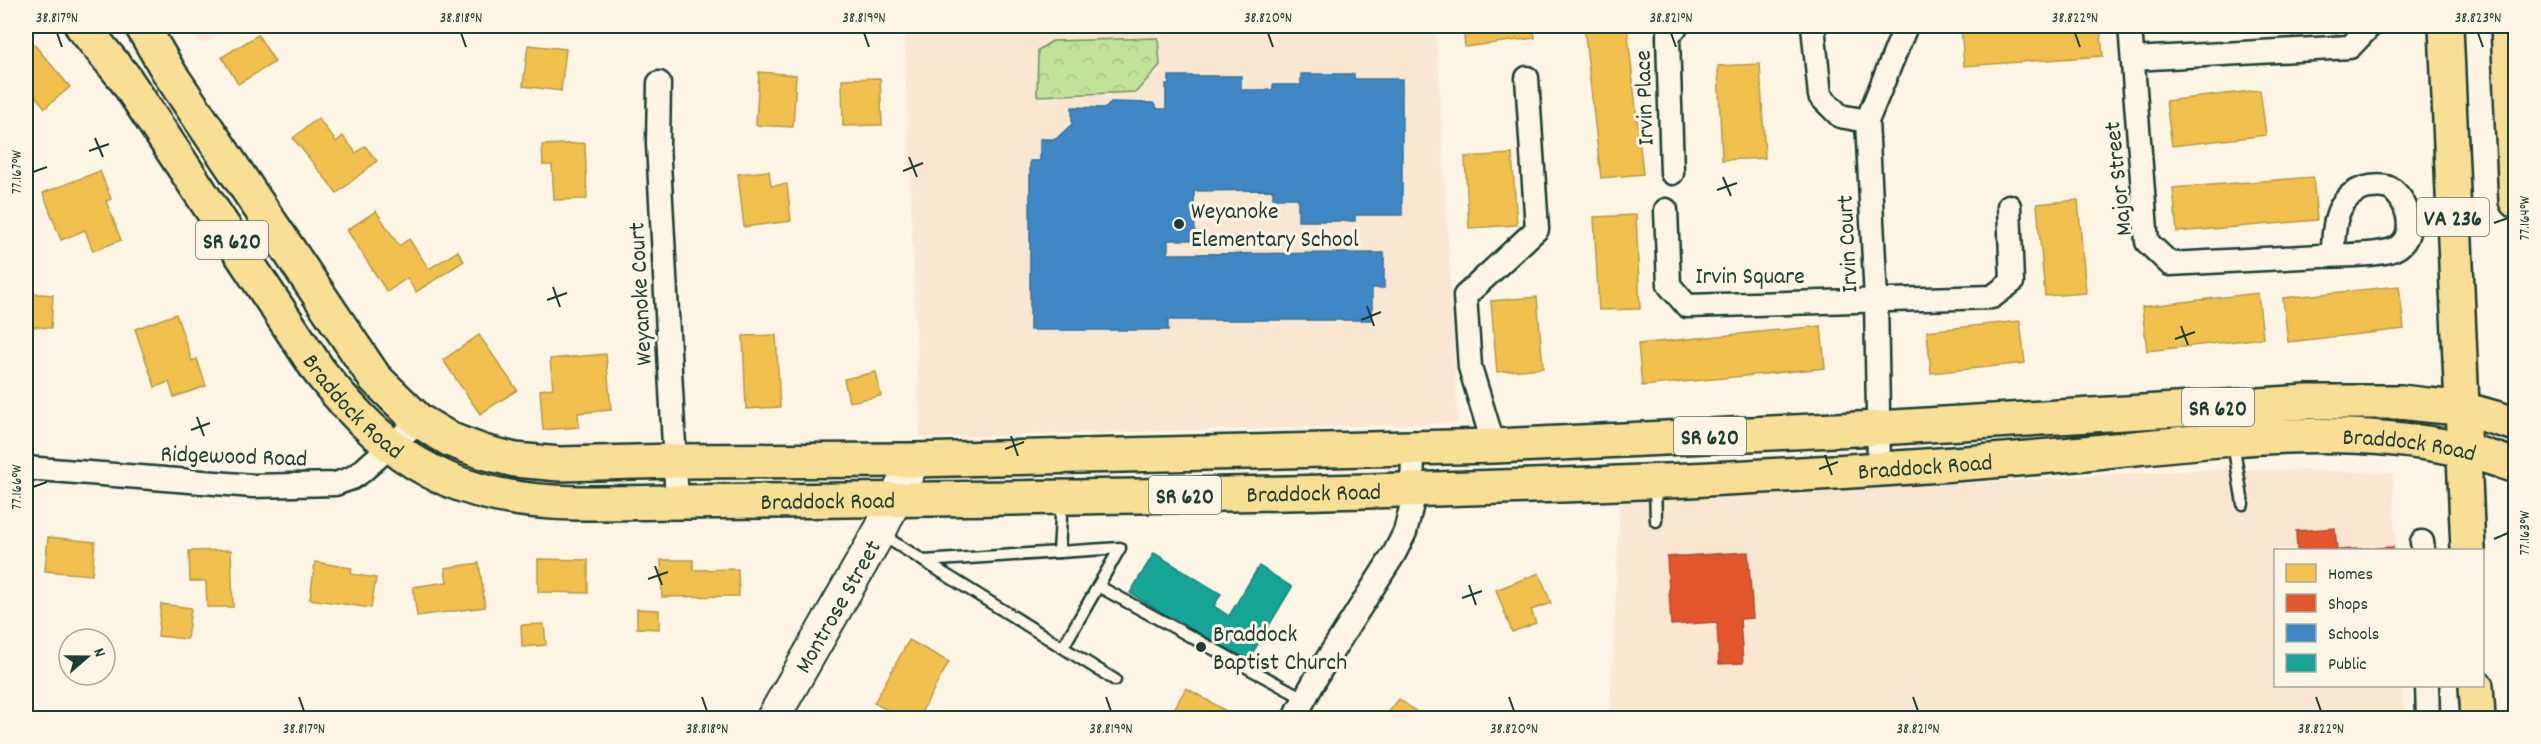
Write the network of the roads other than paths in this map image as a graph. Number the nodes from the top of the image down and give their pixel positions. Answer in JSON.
{"nodes":[{"id":1,"x":82,"y":26,"type":"edge"},
{"id":2,"x":142,"y":26,"type":"edge"},
{"id":3,"x":1677,"y":26,"type":"edge"},
{"id":4,"x":1813,"y":26,"type":"edge"},
{"id":5,"x":1906,"y":26,"type":"edge"},
{"id":6,"x":2130,"y":26,"type":"edge"},
{"id":7,"x":2370,"y":26,"type":"edge"},
{"id":8,"x":2446,"y":26,"type":"edge"},
{"id":9,"x":2508,"y":26,"type":"edge"},
{"id":10,"x":2133,"y":59,"type":"junction"},
{"id":11,"x":1527,"y":78,"type":"dead end"},
{"id":12,"x":659,"y":83,"type":"dead end"},
{"id":13,"x":1867,"y":120,"type":"junction"},
{"id":14,"x":1672,"y":173,"type":"dead end"},
{"id":15,"x":2516,"y":201,"type":"edge"},
{"id":16,"x":2008,"y":206,"type":"dead end"},
{"id":17,"x":1666,"y":210,"type":"dead end"},
{"id":18,"x":2333,"y":255,"type":"dead end"},
{"id":19,"x":1876,"y":300,"type":"junction"},
{"id":20,"x":2460,"y":408,"type":"junction"},
{"id":21,"x":419,"y":421,"type":"junction"},
{"id":22,"x":2516,"y":424,"type":"edge"},
{"id":23,"x":1878,"y":428,"type":"junction"},
{"id":24,"x":2232,"y":440,"type":"junction"},
{"id":25,"x":1494,"y":446,"type":"junction"},
{"id":26,"x":390,"y":447,"type":"junction"},
{"id":27,"x":1413,"y":448,"type":"junction"},
{"id":28,"x":2462,"y":450,"type":"junction"},
{"id":29,"x":914,"y":460,"type":"junction"},
{"id":30,"x":675,"y":461,"type":"junction"},
{"id":31,"x":2516,"y":466,"type":"edge"},
{"id":32,"x":26,"y":468,"type":"edge"},
{"id":33,"x":1879,"y":468,"type":"junction"},
{"id":34,"x":1655,"y":481,"type":"junction"},
{"id":35,"x":1413,"y":491,"type":"junction"},
{"id":36,"x":1062,"y":497,"type":"junction"},
{"id":37,"x":895,"y":500,"type":"junction"},
{"id":38,"x":677,"y":502,"type":"junction"},
{"id":39,"x":2244,"y":504,"type":"dead end"},
{"id":40,"x":1656,"y":520,"type":"dead end"},
{"id":41,"x":879,"y":533,"type":"junction"},
{"id":42,"x":2468,"y":549,"type":"edge"},
{"id":43,"x":1059,"y":552,"type":"junction"},
{"id":44,"x":924,"y":561,"type":"junction"},
{"id":45,"x":1098,"y":586,"type":"junction"},
{"id":46,"x":1063,"y":647,"type":"junction"},
{"id":47,"x":1115,"y":680,"type":"dead end"},
{"id":48,"x":2427,"y":687,"type":"edge"},
{"id":49,"x":2476,"y":687,"type":"edge"},
{"id":50,"x":1305,"y":699,"type":"junction"},
{"id":51,"x":773,"y":718,"type":"edge"},
{"id":52,"x":1294,"y":718,"type":"edge"},
{"id":53,"x":2428,"y":718,"type":"edge"},
{"id":54,"x":2478,"y":718,"type":"edge"}],
"edges":[{"from":1,"to":26,"type":"main road","name":"Braddock Road","number":"SR 620"},
{"from":2,"to":21,"type":"main road","name":"Braddock Road","number":"SR 620"},
{"from":3,"to":14,"type":"street","name":"Irvin Place"},
{"from":4,"to":13,"type":"street"},
{"from":5,"to":13,"type":"street","name":"Irvin Court"},
{"from":6,"to":10,"type":"street","name":"Major Street"},
{"from":7,"to":10,"type":"street"},
{"from":8,"to":20,"type":"main road","number":"VA 236"},
{"from":9,"to":15,"type":"main road","number":"VA 236"},
{"from":10,"to":18,"type":"street","name":"Major Street"},
{"from":11,"to":25,"type":"street"},
{"from":12,"to":30,"type":"street","name":"Weyanoke Court"},
{"from":13,"to":19,"type":"street","name":"Irvin Court"},
{"from":16,"to":19,"type":"street","name":"Irvin Square"},
{"from":17,"to":19,"type":"street","name":"Irvin Square"},
{"from":19,"to":23,"type":"street","name":"Irvin Court"},
{"from":20,"to":22,"type":"main road","name":"Braddock Road","number":"SR 620"},
{"from":20,"to":23,"type":"main road","name":"Braddock Road","number":"SR 620"},
{"from":20,"to":28,"type":"main road","number":"VA 236"},
{"from":21,"to":26,"type":"street","name":"Ridgewood Road"},
{"from":21,"to":30,"type":"main road","name":"Braddock Road","number":"SR 620"},
{"from":23,"to":25,"type":"main road","name":"Braddock Road","number":"SR 620"},
{"from":23,"to":33,"type":"street","name":"Irvin Court"},
{"from":24,"to":28,"type":"main road","name":"Braddock Road","number":"SR 620"},
{"from":24,"to":33,"type":"main road","name":"Braddock Road","number":"SR 620"},
{"from":24,"to":39,"type":"lane"},
{"from":25,"to":27,"type":"main road","name":"Braddock Road","number":"SR 620"},
{"from":26,"to":32,"type":"street","name":"Ridgewood Road"},
{"from":26,"to":38,"type":"main road","name":"Braddock Road","number":"SR 620"},
{"from":27,"to":29,"type":"main road","name":"Braddock Road","number":"SR 620"},
{"from":27,"to":35,"type":"street"},
{"from":28,"to":31,"type":"main road","name":"Braddock Road","number":"SR 620"},
{"from":28,"to":42,"type":"main road","number":"VA 236"},
{"from":29,"to":30,"type":"main road","name":"Braddock Road","number":"SR 620"},
{"from":29,"to":37,"type":"street","name":"Montrose Street"},
{"from":30,"to":38,"type":"street","name":"Weyanoke Court"},
{"from":33,"to":34,"type":"main road","name":"Braddock Road","number":"SR 620"},
{"from":34,"to":35,"type":"main road","name":"Braddock Road","number":"SR 620"},
{"from":34,"to":40,"type":"lane"},
{"from":35,"to":36,"type":"main road","name":"Braddock Road","number":"SR 620"},
{"from":35,"to":50,"type":"street"},
{"from":36,"to":37,"type":"main road","name":"Braddock Road","number":"SR 620"},
{"from":36,"to":43,"type":"lane"},
{"from":37,"to":38,"type":"main road","name":"Braddock Road","number":"SR 620"},
{"from":37,"to":41,"type":"street","name":"Montrose Street"},
{"from":41,"to":44,"type":"lane"},
{"from":41,"to":51,"type":"street","name":"Montrose Street"},
{"from":43,"to":44,"type":"lane"},
{"from":43,"to":45,"type":"lane"},
{"from":44,"to":46,"type":"lane"},
{"from":45,"to":46,"type":"lane"},
{"from":45,"to":50,"type":"lane"},
{"from":46,"to":47,"type":"lane"},
{"from":48,"to":53,"type":"street"},
{"from":49,"to":54,"type":"main road"},
{"from":50,"to":52,"type":"street"}]}
